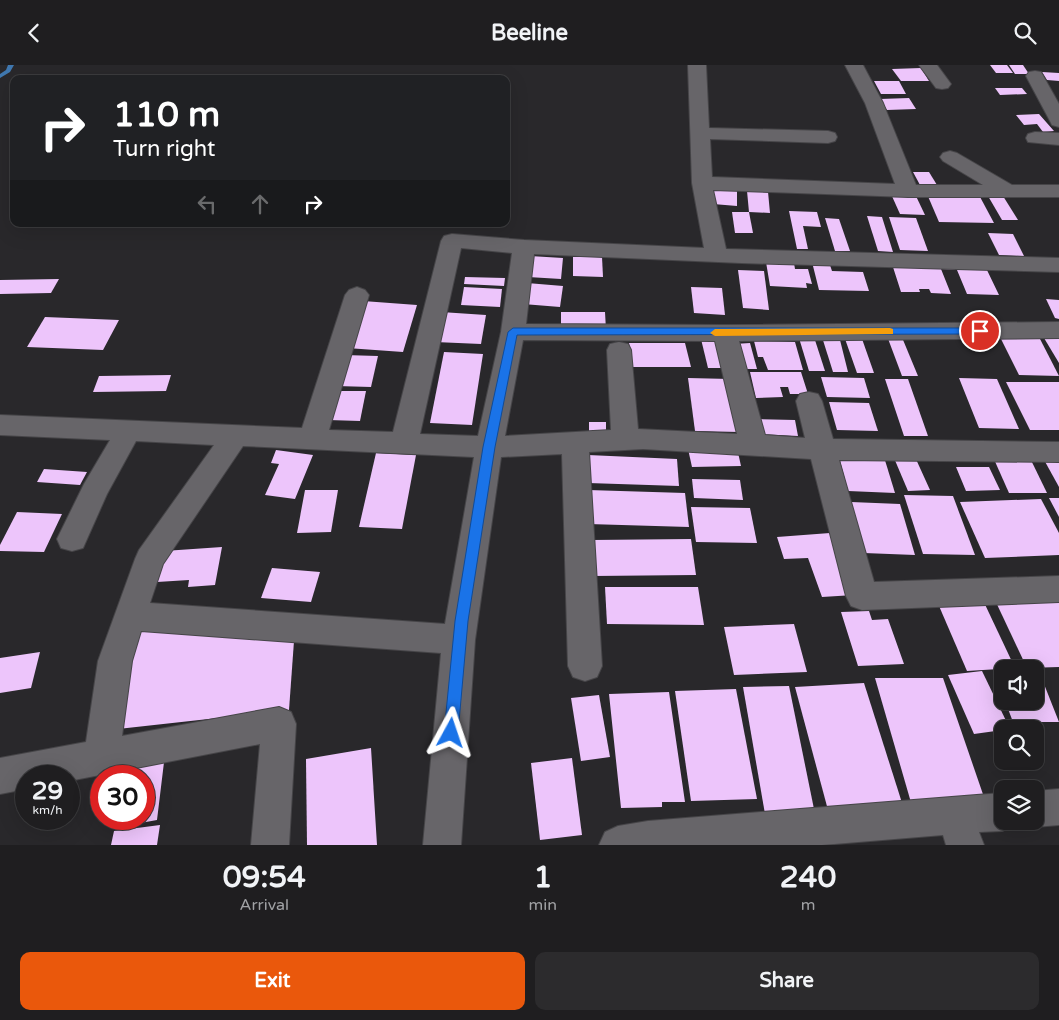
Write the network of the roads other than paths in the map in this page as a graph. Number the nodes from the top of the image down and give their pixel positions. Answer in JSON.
{"nodes":[{"id":1,"x":697,"y":65,"type":"edge"},
{"id":2,"x":854,"y":65,"type":"edge"},
{"id":3,"x":928,"y":65,"type":"edge"},
{"id":4,"x":1035,"y":75,"type":"dead end"},
{"id":5,"x":942,"y":85,"type":"dead end"},
{"id":6,"x":1059,"y":121,"type":"edge"},
{"id":7,"x":700,"y":133,"type":"junction"},
{"id":8,"x":828,"y":137,"type":"dead end"},
{"id":9,"x":1035,"y":138,"type":"dead end"},
{"id":10,"x":1059,"y":139,"type":"edge"},
{"id":11,"x":950,"y":157,"type":"dead end"},
{"id":12,"x":702,"y":183,"type":"junction"},
{"id":13,"x":908,"y":191,"type":"junction"},
{"id":14,"x":1059,"y":191,"type":"edge"},
{"id":15,"x":1010,"y":192,"type":"junction"},
{"id":16,"x":524,"y":247,"type":"junction"},
{"id":17,"x":716,"y":255,"type":"junction"},
{"id":18,"x":1059,"y":265,"type":"edge"},
{"id":19,"x":357,"y":295,"type":"dead end"},
{"id":20,"x":1059,"y":331,"type":"edge"},
{"id":21,"x":513,"y":332,"type":"junction"},
{"id":22,"x":725,"y":333,"type":"junction"},
{"id":23,"x":619,"y":350,"type":"dead end"},
{"id":24,"x":809,"y":401,"type":"dead end"},
{"id":25,"x":0,"y":425,"type":"edge"},
{"id":26,"x":129,"y":430,"type":"junction"},
{"id":27,"x":235,"y":436,"type":"junction"},
{"id":28,"x":312,"y":440,"type":"junction"},
{"id":29,"x":626,"y":440,"type":"junction"},
{"id":30,"x":576,"y":443,"type":"junction"},
{"id":31,"x":404,"y":444,"type":"junction"},
{"id":32,"x":754,"y":446,"type":"junction"},
{"id":33,"x":489,"y":447,"type":"junction"},
{"id":34,"x":820,"y":449,"type":"junction"},
{"id":35,"x":1059,"y":452,"type":"edge"},
{"id":36,"x":72,"y":539,"type":"dead end"},
{"id":37,"x":1059,"y":589,"type":"edge"},
{"id":38,"x":130,"y":616,"type":"junction"},
{"id":39,"x":459,"y":640,"type":"junction"},
{"id":40,"x":585,"y":667,"type":"dead end"},
{"id":41,"x":102,"y":756,"type":"junction"},
{"id":42,"x":0,"y":776,"type":"edge"},
{"id":43,"x":1059,"y":807,"type":"edge"},
{"id":44,"x":1044,"y":808,"type":"edge"},
{"id":45,"x":994,"y":815,"type":"edge"},
{"id":46,"x":960,"y":830,"type":"edge"},
{"id":47,"x":778,"y":837,"type":"edge"},
{"id":48,"x":270,"y":845,"type":"edge"},
{"id":49,"x":442,"y":845,"type":"edge"},
{"id":50,"x":618,"y":845,"type":"edge"}],
"edges":[{"from":1,"to":7,"type":"street"},
{"from":2,"to":13,"type":"street"},
{"from":3,"to":5,"type":"street"},
{"from":4,"to":6,"type":"street"},
{"from":7,"to":8,"type":"street"},
{"from":7,"to":12,"type":"street"},
{"from":9,"to":10,"type":"street"},
{"from":11,"to":15,"type":"street"},
{"from":12,"to":13,"type":"street"},
{"from":12,"to":17,"type":"street"},
{"from":13,"to":15,"type":"street"},
{"from":14,"to":15,"type":"street"},
{"from":16,"to":17,"type":"street"},
{"from":16,"to":21,"type":"street"},
{"from":16,"to":31,"type":"street"},
{"from":17,"to":18,"type":"street"},
{"from":19,"to":28,"type":"street"},
{"from":20,"to":22,"type":"street"},
{"from":21,"to":22,"type":"street"},
{"from":21,"to":33,"type":"street"},
{"from":22,"to":32,"type":"street"},
{"from":23,"to":29,"type":"street"},
{"from":24,"to":34,"type":"street"},
{"from":25,"to":26,"type":"street"},
{"from":26,"to":27,"type":"street"},
{"from":26,"to":36,"type":"street"},
{"from":27,"to":28,"type":"street"},
{"from":27,"to":38,"type":"street"},
{"from":28,"to":31,"type":"street"},
{"from":29,"to":30,"type":"street"},
{"from":29,"to":32,"type":"street"},
{"from":30,"to":33,"type":"street"},
{"from":30,"to":40,"type":"street"},
{"from":31,"to":33,"type":"street"},
{"from":32,"to":34,"type":"street"},
{"from":33,"to":39,"type":"street"},
{"from":34,"to":35,"type":"street"},
{"from":34,"to":37,"type":"street"},
{"from":38,"to":39,"type":"street"},
{"from":38,"to":41,"type":"street"},
{"from":39,"to":49,"type":"street"},
{"from":41,"to":42,"type":"street"},
{"from":41,"to":48,"type":"street"},
{"from":43,"to":44,"type":"street"},
{"from":45,"to":46,"type":"street"},
{"from":46,"to":47,"type":"street"},
{"from":47,"to":50,"type":"street"}]}
